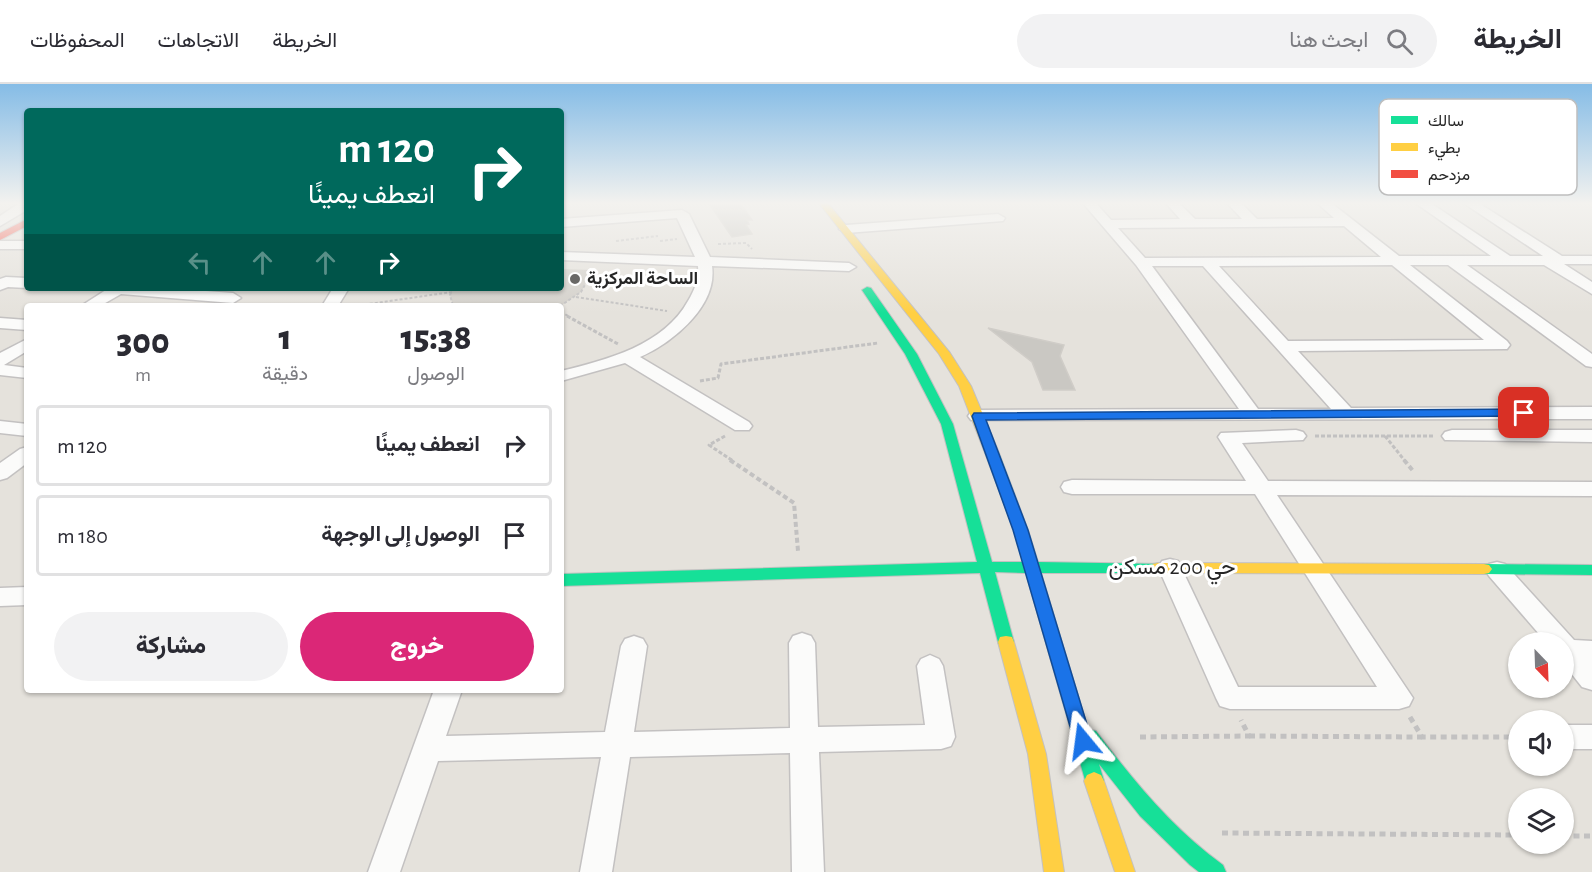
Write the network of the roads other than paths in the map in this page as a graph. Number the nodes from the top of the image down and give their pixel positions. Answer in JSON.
{"nodes":[{"id":1,"x":693,"y":239,"type":"edge"},
{"id":2,"x":854,"y":239,"type":"edge"},
{"id":3,"x":1120,"y":239,"type":"edge"},
{"id":4,"x":1368,"y":239,"type":"edge"},
{"id":5,"x":1475,"y":239,"type":"edge"},
{"id":6,"x":1522,"y":239,"type":"edge"},
{"id":7,"x":0,"y":245,"type":"edge"},
{"id":8,"x":24,"y":245,"type":"edge"},
{"id":9,"x":834,"y":249,"type":"dead end"},
{"id":10,"x":564,"y":256,"type":"edge"},
{"id":11,"x":1506,"y":260,"type":"junction"},
{"id":12,"x":1553,"y":260,"type":"junction"},
{"id":13,"x":1592,"y":260,"type":"edge"},
{"id":14,"x":1395,"y":261,"type":"junction"},
{"id":15,"x":1452,"y":261,"type":"junction"},
{"id":16,"x":704,"y":262,"type":"junction"},
{"id":17,"x":1140,"y":262,"type":"junction"},
{"id":18,"x":1207,"y":262,"type":"junction"},
{"id":19,"x":849,"y":267,"type":"junction"},
{"id":20,"x":24,"y":283,"type":"edge"},
{"id":21,"x":0,"y":285,"type":"edge"},
{"id":22,"x":1592,"y":289,"type":"edge"},
{"id":23,"x":113,"y":291,"type":"edge"},
{"id":24,"x":157,"y":291,"type":"edge"},
{"id":25,"x":234,"y":297,"type":"edge"},
{"id":26,"x":93,"y":303,"type":"edge"},
{"id":27,"x":0,"y":323,"type":"edge"},
{"id":28,"x":24,"y":325,"type":"edge"},
{"id":29,"x":24,"y":346,"type":"edge"},
{"id":30,"x":1284,"y":346,"type":"junction"},
{"id":31,"x":631,"y":355,"type":"junction"},
{"id":32,"x":0,"y":362,"type":"edge"},
{"id":33,"x":1592,"y":362,"type":"edge"},
{"id":34,"x":0,"y":370,"type":"edge"},
{"id":35,"x":24,"y":373,"type":"edge"},
{"id":36,"x":564,"y":375,"type":"edge"},
{"id":37,"x":1592,"y":413,"type":"edge"},
{"id":38,"x":1253,"y":414,"type":"junction"},
{"id":39,"x":1346,"y":414,"type":"junction"},
{"id":40,"x":978,"y":416,"type":"junction"},
{"id":41,"x":742,"y":426,"type":"road end"},
{"id":42,"x":0,"y":427,"type":"edge"},
{"id":43,"x":24,"y":430,"type":"edge"},
{"id":44,"x":1296,"y":436,"type":"road end"},
{"id":45,"x":1452,"y":436,"type":"road end"},
{"id":46,"x":1592,"y":436,"type":"edge"},
{"id":47,"x":24,"y":455,"type":"edge"},
{"id":48,"x":0,"y":473,"type":"edge"},
{"id":49,"x":1071,"y":487,"type":"dead end"},
{"id":50,"x":1261,"y":488,"type":"junction"},
{"id":51,"x":1592,"y":489,"type":"edge"},
{"id":52,"x":987,"y":567,"type":"junction"},
{"id":53,"x":1030,"y":567,"type":"junction"},
{"id":54,"x":1170,"y":567,"type":"junction"},
{"id":55,"x":1314,"y":567,"type":"junction"},
{"id":56,"x":1497,"y":570,"type":"junction"},
{"id":57,"x":1592,"y":570,"type":"edge"},
{"id":58,"x":564,"y":580,"type":"edge"},
{"id":59,"x":24,"y":596,"type":"edge"},
{"id":60,"x":0,"y":597,"type":"edge"},
{"id":61,"x":1557,"y":632,"type":"edge"},
{"id":62,"x":802,"y":643,"type":"dead end"},
{"id":63,"x":634,"y":646,"type":"dead end"},
{"id":64,"x":1574,"y":652,"type":"edge"},
{"id":65,"x":930,"y":666,"type":"dead end"},
{"id":66,"x":1592,"y":679,"type":"edge"},
{"id":67,"x":447,"y":693,"type":"edge"},
{"id":68,"x":1078,"y":723,"type":"junction"},
{"id":69,"x":1574,"y":737,"type":"edge"},
{"id":70,"x":1592,"y":737,"type":"edge"},
{"id":71,"x":805,"y":740,"type":"junction"},
{"id":72,"x":618,"y":745,"type":"junction"},
{"id":73,"x":428,"y":749,"type":"junction"},
{"id":74,"x":384,"y":872,"type":"edge"},
{"id":75,"x":596,"y":872,"type":"edge"},
{"id":76,"x":808,"y":872,"type":"edge"},
{"id":77,"x":1054,"y":872,"type":"edge"},
{"id":78,"x":1125,"y":872,"type":"edge"},
{"id":79,"x":1216,"y":872,"type":"edge"}],
"edges":[{"from":1,"to":16,"type":"street"},
{"from":2,"to":40,"type":"main road"},
{"from":3,"to":17,"type":"street"},
{"from":4,"to":14,"type":"street"},
{"from":5,"to":11,"type":"street"},
{"from":6,"to":12,"type":"street"},
{"from":7,"to":8,"type":"street"},
{"from":9,"to":19,"type":"main road"},
{"from":10,"to":16,"type":"street"},
{"from":11,"to":12,"type":"street"},
{"from":11,"to":15,"type":"street"},
{"from":12,"to":13,"type":"street"},
{"from":12,"to":22,"type":"street"},
{"from":14,"to":15,"type":"street"},
{"from":14,"to":18,"type":"street"},
{"from":14,"to":30,"type":"street"},
{"from":15,"to":33,"type":"street"},
{"from":16,"to":19,"type":"street"},
{"from":16,"to":31,"type":"street"},
{"from":17,"to":18,"type":"street"},
{"from":17,"to":38,"type":"street"},
{"from":18,"to":30,"type":"street"},
{"from":19,"to":52,"type":"main road"},
{"from":20,"to":21,"type":"street"},
{"from":23,"to":26,"type":"street"},
{"from":24,"to":25,"type":"street"},
{"from":27,"to":28,"type":"street"},
{"from":29,"to":32,"type":"street"},
{"from":30,"to":39,"type":"street"},
{"from":31,"to":36,"type":"street"},
{"from":31,"to":41,"type":"street"},
{"from":34,"to":35,"type":"street"},
{"from":37,"to":39,"type":"street"},
{"from":38,"to":39,"type":"street"},
{"from":38,"to":40,"type":"street"},
{"from":40,"to":53,"type":"main road"},
{"from":42,"to":43,"type":"street"},
{"from":44,"to":50,"type":"street"},
{"from":45,"to":46,"type":"street"},
{"from":47,"to":48,"type":"street"},
{"from":49,"to":50,"type":"street"},
{"from":50,"to":51,"type":"street"},
{"from":50,"to":55,"type":"street"},
{"from":52,"to":53,"type":"main road","name":"حي 200 مسكن"},
{"from":52,"to":58,"type":"main road","name":"حي 200 مسكن"},
{"from":52,"to":77,"type":"main road"},
{"from":53,"to":54,"type":"main road","name":"حي 200 مسكن"},
{"from":53,"to":68,"type":"main road"},
{"from":54,"to":55,"type":"main road","name":"حي 200 مسكن"},
{"from":54,"to":55,"type":"street"},
{"from":55,"to":56,"type":"main road","name":"حي 200 مسكن"},
{"from":56,"to":57,"type":"main road","name":"حي 200 مسكن"},
{"from":56,"to":61,"type":"street"},
{"from":59,"to":60,"type":"street"},
{"from":62,"to":71,"type":"street"},
{"from":63,"to":72,"type":"street"},
{"from":64,"to":66,"type":"street"},
{"from":65,"to":71,"type":"street"},
{"from":67,"to":73,"type":"street"},
{"from":68,"to":78,"type":"main road"},
{"from":68,"to":79,"type":"main road"},
{"from":69,"to":70,"type":"street"},
{"from":71,"to":72,"type":"street"},
{"from":71,"to":76,"type":"street"},
{"from":72,"to":73,"type":"street"},
{"from":72,"to":75,"type":"street"},
{"from":73,"to":74,"type":"street"}]}
